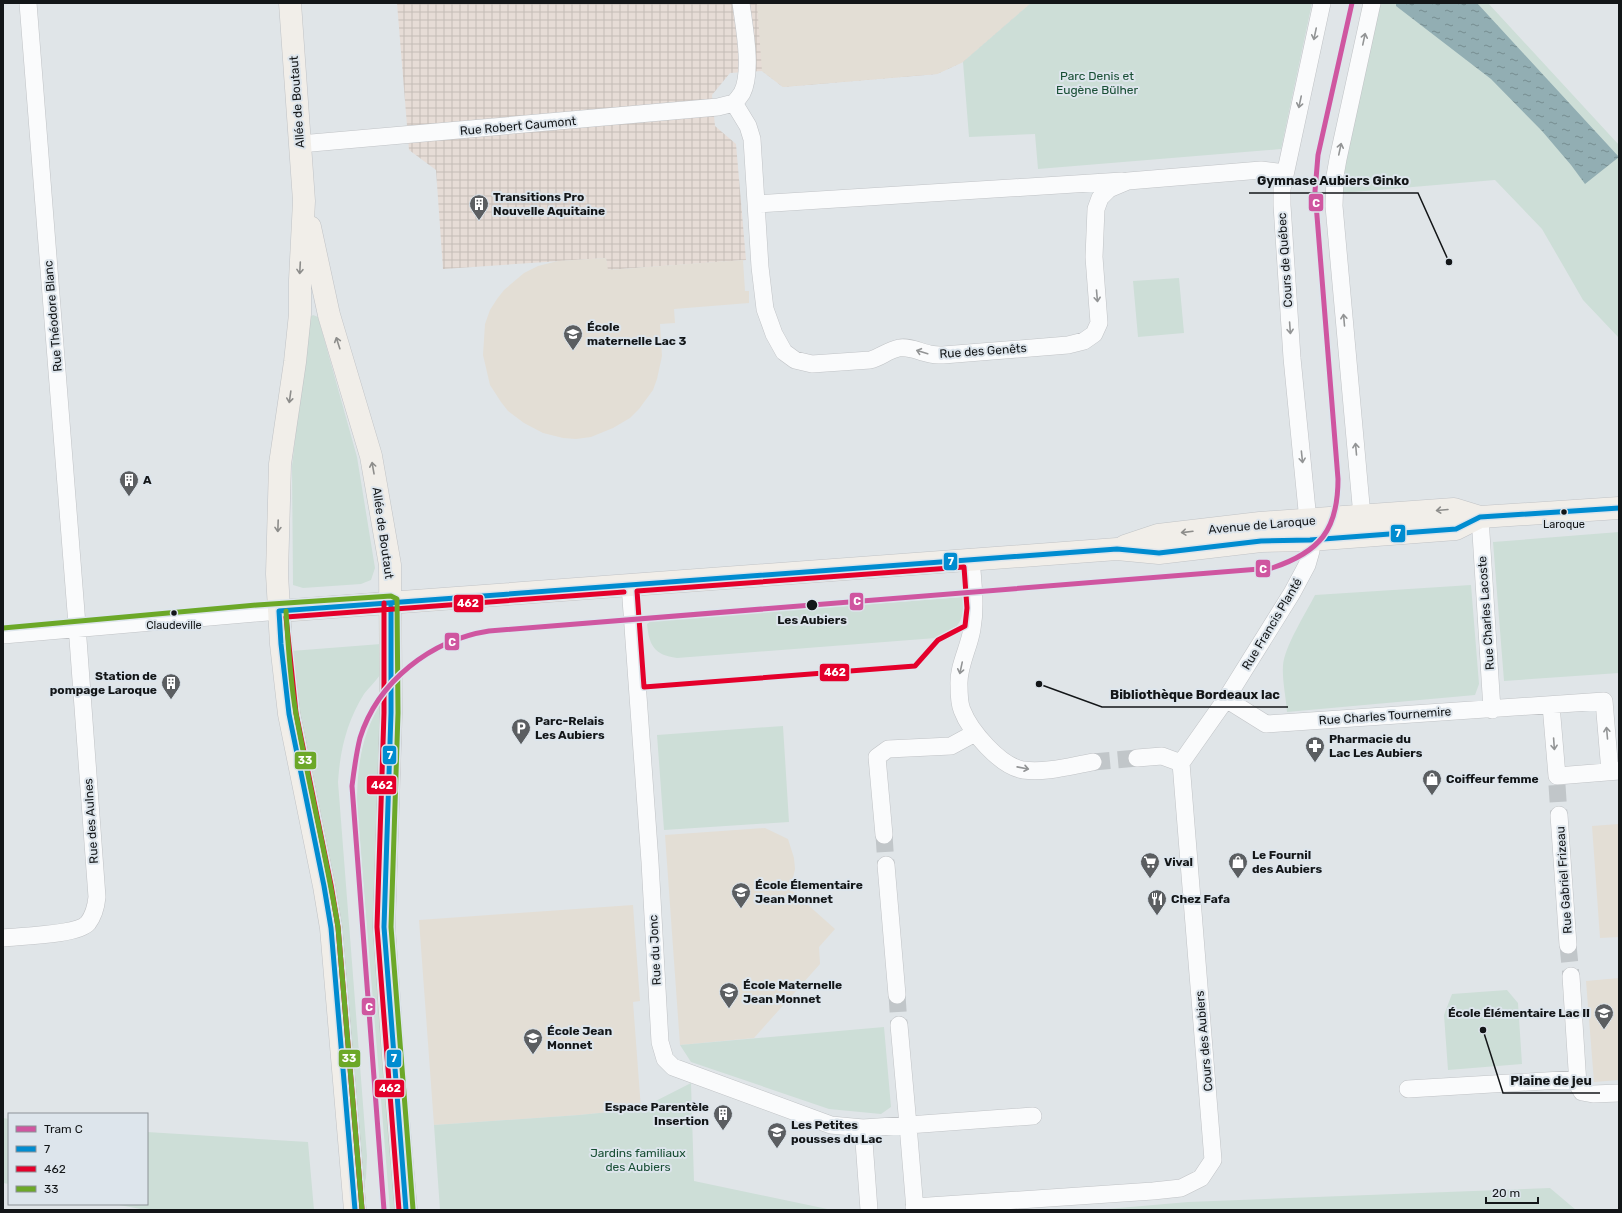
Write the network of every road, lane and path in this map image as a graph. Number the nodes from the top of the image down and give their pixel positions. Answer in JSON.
{"nodes":[{"id":1,"x":28,"y":3,"type":"edge"},
{"id":2,"x":290,"y":3,"type":"edge"},
{"id":3,"x":741,"y":3,"type":"edge"},
{"id":4,"x":1322,"y":3,"type":"edge"},
{"id":5,"x":1372,"y":3,"type":"edge"},
{"id":6,"x":734,"y":103,"type":"junction"},
{"id":7,"x":300,"y":144,"type":"junction"},
{"id":8,"x":1285,"y":173,"type":"junction"},
{"id":9,"x":1128,"y":181,"type":"junction"},
{"id":10,"x":304,"y":201,"type":"junction"},
{"id":11,"x":756,"y":204,"type":"junction"},
{"id":12,"x":1614,"y":506,"type":"edge"},
{"id":13,"x":1362,"y":516,"type":"junction"},
{"id":14,"x":1480,"y":517,"type":"junction"},
{"id":15,"x":1310,"y":530,"type":"junction"},
{"id":16,"x":1344,"y":537,"type":"junction"},
{"id":17,"x":971,"y":559,"type":"junction"},
{"id":18,"x":630,"y":585,"type":"junction"},
{"id":19,"x":391,"y":603,"type":"junction"},
{"id":20,"x":280,"y":611,"type":"junction"},
{"id":21,"x":77,"y":629,"type":"junction"},
{"id":22,"x":3,"y":635,"type":"edge"},
{"id":23,"x":1226,"y":699,"type":"junction"},
{"id":24,"x":1551,"y":705,"type":"junction"},
{"id":25,"x":1492,"y":710,"type":"junction"},
{"id":26,"x":975,"y":733,"type":"junction"},
{"id":27,"x":1137,"y":758,"type":"tunnel mouth"},
{"id":28,"x":1093,"y":762,"type":"tunnel mouth"},
{"id":29,"x":1181,"y":763,"type":"junction"},
{"id":30,"x":1615,"y":772,"type":"edge"},
{"id":31,"x":1559,"y":815,"type":"tunnel mouth"},
{"id":32,"x":884,"y":835,"type":"tunnel mouth"},
{"id":33,"x":886,"y":865,"type":"tunnel mouth"},
{"id":34,"x":3,"y":938,"type":"edge"},
{"id":35,"x":1568,"y":946,"type":"tunnel mouth"},
{"id":36,"x":1571,"y":976,"type":"tunnel mouth"},
{"id":37,"x":897,"y":995,"type":"tunnel mouth"},
{"id":38,"x":899,"y":1025,"type":"tunnel mouth"},
{"id":39,"x":1578,"y":1079,"type":"junction"},
{"id":40,"x":1408,"y":1089,"type":"dead end"},
{"id":41,"x":1619,"y":1093,"type":"edge"},
{"id":42,"x":1033,"y":1116,"type":"dead end"},
{"id":43,"x":908,"y":1125,"type":"junction"},
{"id":44,"x":863,"y":1128,"type":"junction"},
{"id":45,"x":915,"y":1208,"type":"edge"},
{"id":46,"x":355,"y":1210,"type":"edge"},
{"id":47,"x":406,"y":1210,"type":"edge"},
{"id":48,"x":869,"y":1210,"type":"edge"}],
"edges":[{"from":1,"to":21,"type":"street","name":"Rue Théodore Blanc"},
{"from":2,"to":7,"type":"main road","name":"Allée de Boutaut"},
{"from":3,"to":6,"type":"street"},
{"from":4,"to":8,"type":"street","name":"Cours de Québec","one_way":true},
{"from":13,"to":5,"type":"street","one_way":true},
{"from":6,"to":7,"type":"street","name":"Rue Robert Caumont"},
{"from":6,"to":11,"type":"street","name":"Rue des Genêts"},
{"from":7,"to":10,"type":"main road","name":"Allée de Boutaut"},
{"from":8,"to":9,"type":"street","name":"Rue des Genêts"},
{"from":8,"to":15,"type":"street","name":"Cours de Québec","one_way":true},
{"from":9,"to":11,"type":"street","name":"Rue des Genêts"},
{"from":9,"to":11,"type":"street","name":"Rue des Genêts","one_way":true},
{"from":19,"to":10,"type":"main road","name":"Allée de Boutaut","one_way":true},
{"from":10,"to":20,"type":"main road","name":"Allée de Boutaut","one_way":true},
{"from":12,"to":14,"type":"main road","name":"Avenue de Laroque"},
{"from":14,"to":13,"type":"main road","name":"Avenue de Laroque","one_way":true},
{"from":13,"to":15,"type":"main road","name":"Avenue de Laroque"},
{"from":13,"to":16,"type":"street"},
{"from":14,"to":16,"type":"main road","name":"Avenue de Laroque"},
{"from":14,"to":25,"type":"street","name":"Rue Charles Lacoste"},
{"from":15,"to":16,"type":"main road","name":"Avenue de Laroque"},
{"from":15,"to":17,"type":"main road","name":"Avenue de Laroque"},
{"from":15,"to":23,"type":"street","name":"Rue Francis Planté"},
{"from":17,"to":18,"type":"main road","name":"Avenue de Laroque"},
{"from":17,"to":26,"type":"street","one_way":true},
{"from":18,"to":19,"type":"main road","name":"Avenue de Laroque"},
{"from":18,"to":44,"type":"street","name":"Rue du Jonc"},
{"from":19,"to":20,"type":"main road","name":"Avenue de Laroque"},
{"from":19,"to":47,"type":"main road","name":"Allée de Boutaut"},
{"from":20,"to":21,"type":"street"},
{"from":20,"to":46,"type":"main road","name":"Allée de Boutaut"},
{"from":21,"to":22,"type":"street"},
{"from":21,"to":34,"type":"street","name":"Rue des Aulnes"},
{"from":23,"to":25,"type":"street","name":"Rue Charles Tournemire"},
{"from":23,"to":29,"type":"street","name":"Rue Francis Planté"},
{"from":24,"to":25,"type":"street","name":"Rue Charles Tournemire"},
{"from":30,"to":24,"type":"street","name":"Rue Charles Tournemire","one_way":true},
{"from":24,"to":30,"type":"street","name":"Rue Charles Tournemire","one_way":true},
{"from":26,"to":28,"type":"street","one_way":true},
{"from":26,"to":32,"type":"street"},
{"from":27,"to":29,"type":"street"},
{"from":29,"to":45,"type":"street","name":"Cours des Aubiers"},
{"from":31,"to":35,"type":"street","name":"Rue Gabriel Frizeau"},
{"from":33,"to":37,"type":"street"},
{"from":36,"to":39,"type":"street"},
{"from":38,"to":43,"type":"street"},
{"from":39,"to":40,"type":"street"},
{"from":39,"to":41,"type":"street"},
{"from":42,"to":43,"type":"street","name":"Rue du Jonc"},
{"from":43,"to":44,"type":"street","name":"Rue du Jonc"},
{"from":43,"to":45,"type":"street"},
{"from":44,"to":48,"type":"street"}]}
